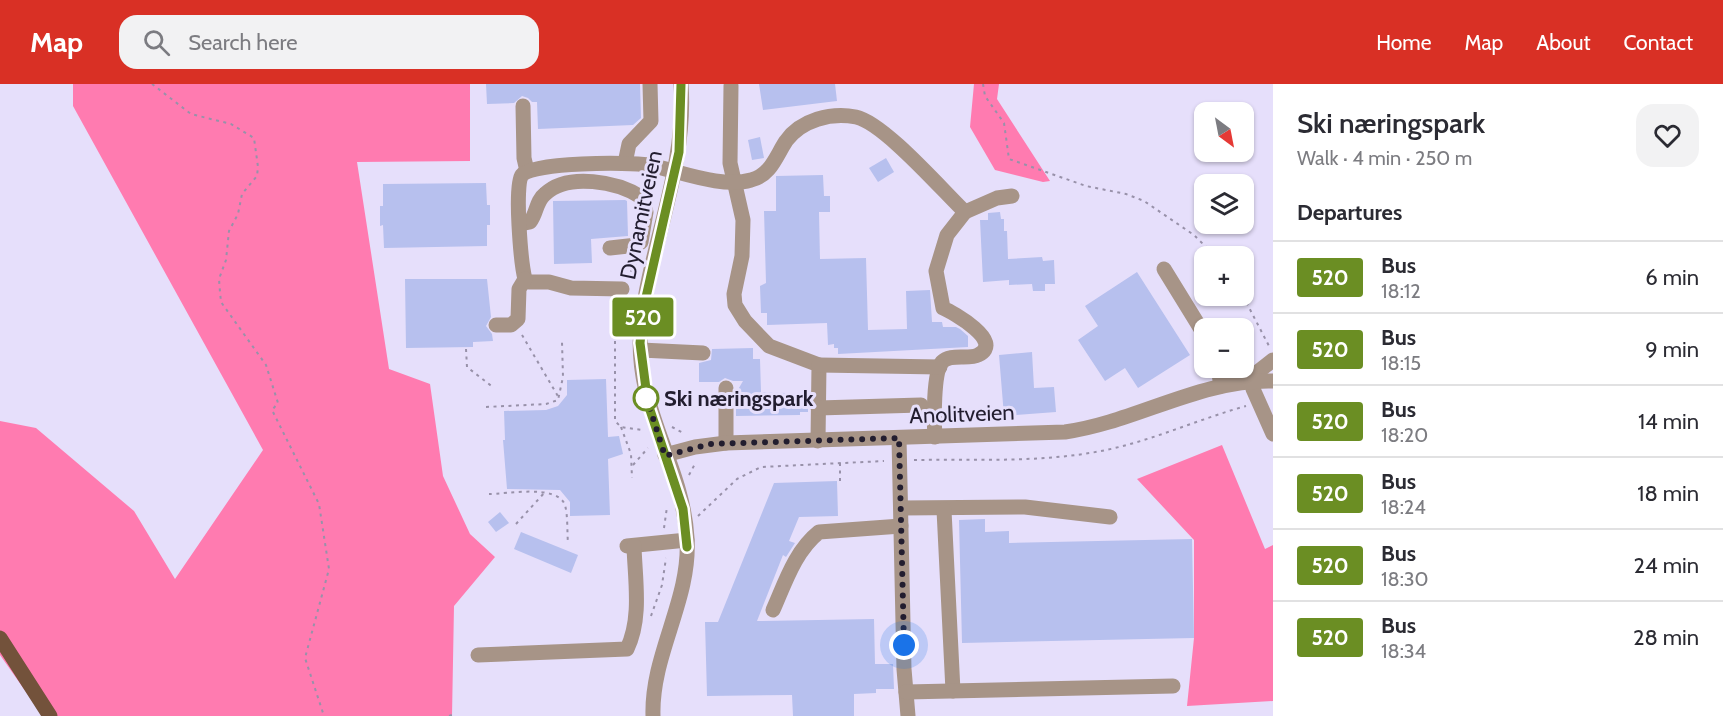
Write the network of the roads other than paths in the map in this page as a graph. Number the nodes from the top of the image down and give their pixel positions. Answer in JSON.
{"nodes":[{"id":1,"x":650,"y":84,"type":"edge"},
{"id":2,"x":681,"y":84,"type":"edge"},
{"id":3,"x":731,"y":86,"type":"dead end"},
{"id":4,"x":523,"y":106,"type":"dead end"},
{"id":5,"x":625,"y":163,"type":"junction"},
{"id":6,"x":601,"y":164,"type":"junction"},
{"id":7,"x":527,"y":171,"type":"junction"},
{"id":8,"x":675,"y":173,"type":"junction"},
{"id":9,"x":601,"y":182,"type":"junction"},
{"id":10,"x":733,"y":182,"type":"junction"},
{"id":11,"x":1012,"y":196,"type":"dead end"},
{"id":12,"x":965,"y":212,"type":"junction"},
{"id":13,"x":520,"y":224,"type":"junction"},
{"id":14,"x":609,"y":248,"type":"dead end"},
{"id":15,"x":1164,"y":269,"type":"dead end"},
{"id":16,"x":525,"y":279,"type":"junction"},
{"id":17,"x":626,"y":285,"type":"road end"},
{"id":18,"x":1194,"y":318,"type":"edge"},
{"id":19,"x":496,"y":325,"type":"dead end"},
{"id":20,"x":640,"y":350,"type":"junction"},
{"id":21,"x":703,"y":354,"type":"dead end"},
{"id":22,"x":1273,"y":360,"type":"edge"},
{"id":23,"x":819,"y":365,"type":"junction"},
{"id":24,"x":940,"y":367,"type":"junction"},
{"id":25,"x":1220,"y":378,"type":"edge"},
{"id":26,"x":1255,"y":381,"type":"junction"},
{"id":27,"x":1273,"y":381,"type":"edge"},
{"id":28,"x":1221,"y":386,"type":"junction"},
{"id":29,"x":726,"y":388,"type":"dead end"},
{"id":30,"x":921,"y":405,"type":"dead end"},
{"id":31,"x":818,"y":408,"type":"junction"},
{"id":32,"x":1273,"y":434,"type":"edge"},
{"id":33,"x":935,"y":437,"type":"junction"},
{"id":34,"x":899,"y":438,"type":"junction"},
{"id":35,"x":818,"y":441,"type":"junction"},
{"id":36,"x":726,"y":443,"type":"junction"},
{"id":37,"x":665,"y":456,"type":"junction"},
{"id":38,"x":902,"y":508,"type":"junction"},
{"id":39,"x":944,"y":510,"type":"junction"},
{"id":40,"x":1110,"y":517,"type":"dead end"},
{"id":41,"x":901,"y":526,"type":"junction"},
{"id":42,"x":687,"y":540,"type":"junction"},
{"id":43,"x":773,"y":610,"type":"dead end"},
{"id":44,"x":0,"y":638,"type":"edge"},
{"id":45,"x":478,"y":655,"type":"dead end"},
{"id":46,"x":1173,"y":686,"type":"dead end"},
{"id":47,"x":906,"y":692,"type":"junction"},
{"id":48,"x":953,"y":692,"type":"junction"},
{"id":49,"x":50,"y":716,"type":"edge"},
{"id":50,"x":653,"y":716,"type":"edge"},
{"id":51,"x":908,"y":716,"type":"edge"}],
"edges":[{"from":1,"to":5,"type":"street"},
{"from":2,"to":8,"type":"street","name":"Dynamitveien"},
{"from":3,"to":10,"type":"street"},
{"from":4,"to":7,"type":"street"},
{"from":5,"to":6,"type":"street"},
{"from":5,"to":8,"type":"street"},
{"from":6,"to":7,"type":"street"},
{"from":6,"to":9,"type":"street"},
{"from":7,"to":13,"type":"street"},
{"from":8,"to":10,"type":"street"},
{"from":8,"to":20,"type":"street","name":"Dynamitveien"},
{"from":9,"to":13,"type":"street"},
{"from":9,"to":14,"type":"street"},
{"from":10,"to":12,"type":"street"},
{"from":10,"to":23,"type":"street"},
{"from":11,"to":12,"type":"street"},
{"from":12,"to":24,"type":"street"},
{"from":13,"to":16,"type":"street"},
{"from":15,"to":18,"type":"street"},
{"from":16,"to":17,"type":"street"},
{"from":16,"to":19,"type":"street"},
{"from":20,"to":21,"type":"street"},
{"from":20,"to":37,"type":"street","name":"Dynamitveien"},
{"from":22,"to":26,"type":"street"},
{"from":23,"to":24,"type":"street"},
{"from":23,"to":31,"type":"street"},
{"from":24,"to":33,"type":"street"},
{"from":25,"to":28,"type":"street"},
{"from":26,"to":27,"type":"street","name":"Anolitveien"},
{"from":26,"to":28,"type":"street","name":"Anolitveien"},
{"from":26,"to":32,"type":"street"},
{"from":28,"to":33,"type":"street","name":"Anolitveien"},
{"from":29,"to":36,"type":"street"},
{"from":30,"to":31,"type":"street"},
{"from":31,"to":35,"type":"street"},
{"from":33,"to":34,"type":"street","name":"Anolitveien"},
{"from":34,"to":35,"type":"street","name":"Anolitveien"},
{"from":34,"to":38,"type":"street"},
{"from":35,"to":36,"type":"street","name":"Anolitveien"},
{"from":36,"to":37,"type":"street","name":"Anolitveien"},
{"from":37,"to":42,"type":"street","name":"Dynamitveien"},
{"from":38,"to":39,"type":"street"},
{"from":38,"to":41,"type":"street"},
{"from":39,"to":40,"type":"street"},
{"from":39,"to":48,"type":"street"},
{"from":41,"to":43,"type":"street"},
{"from":41,"to":47,"type":"street"},
{"from":42,"to":45,"type":"street"},
{"from":42,"to":50,"type":"street"},
{"from":44,"to":49,"type":"main road"},
{"from":46,"to":48,"type":"street"},
{"from":47,"to":48,"type":"street"},
{"from":47,"to":51,"type":"street"}]}
